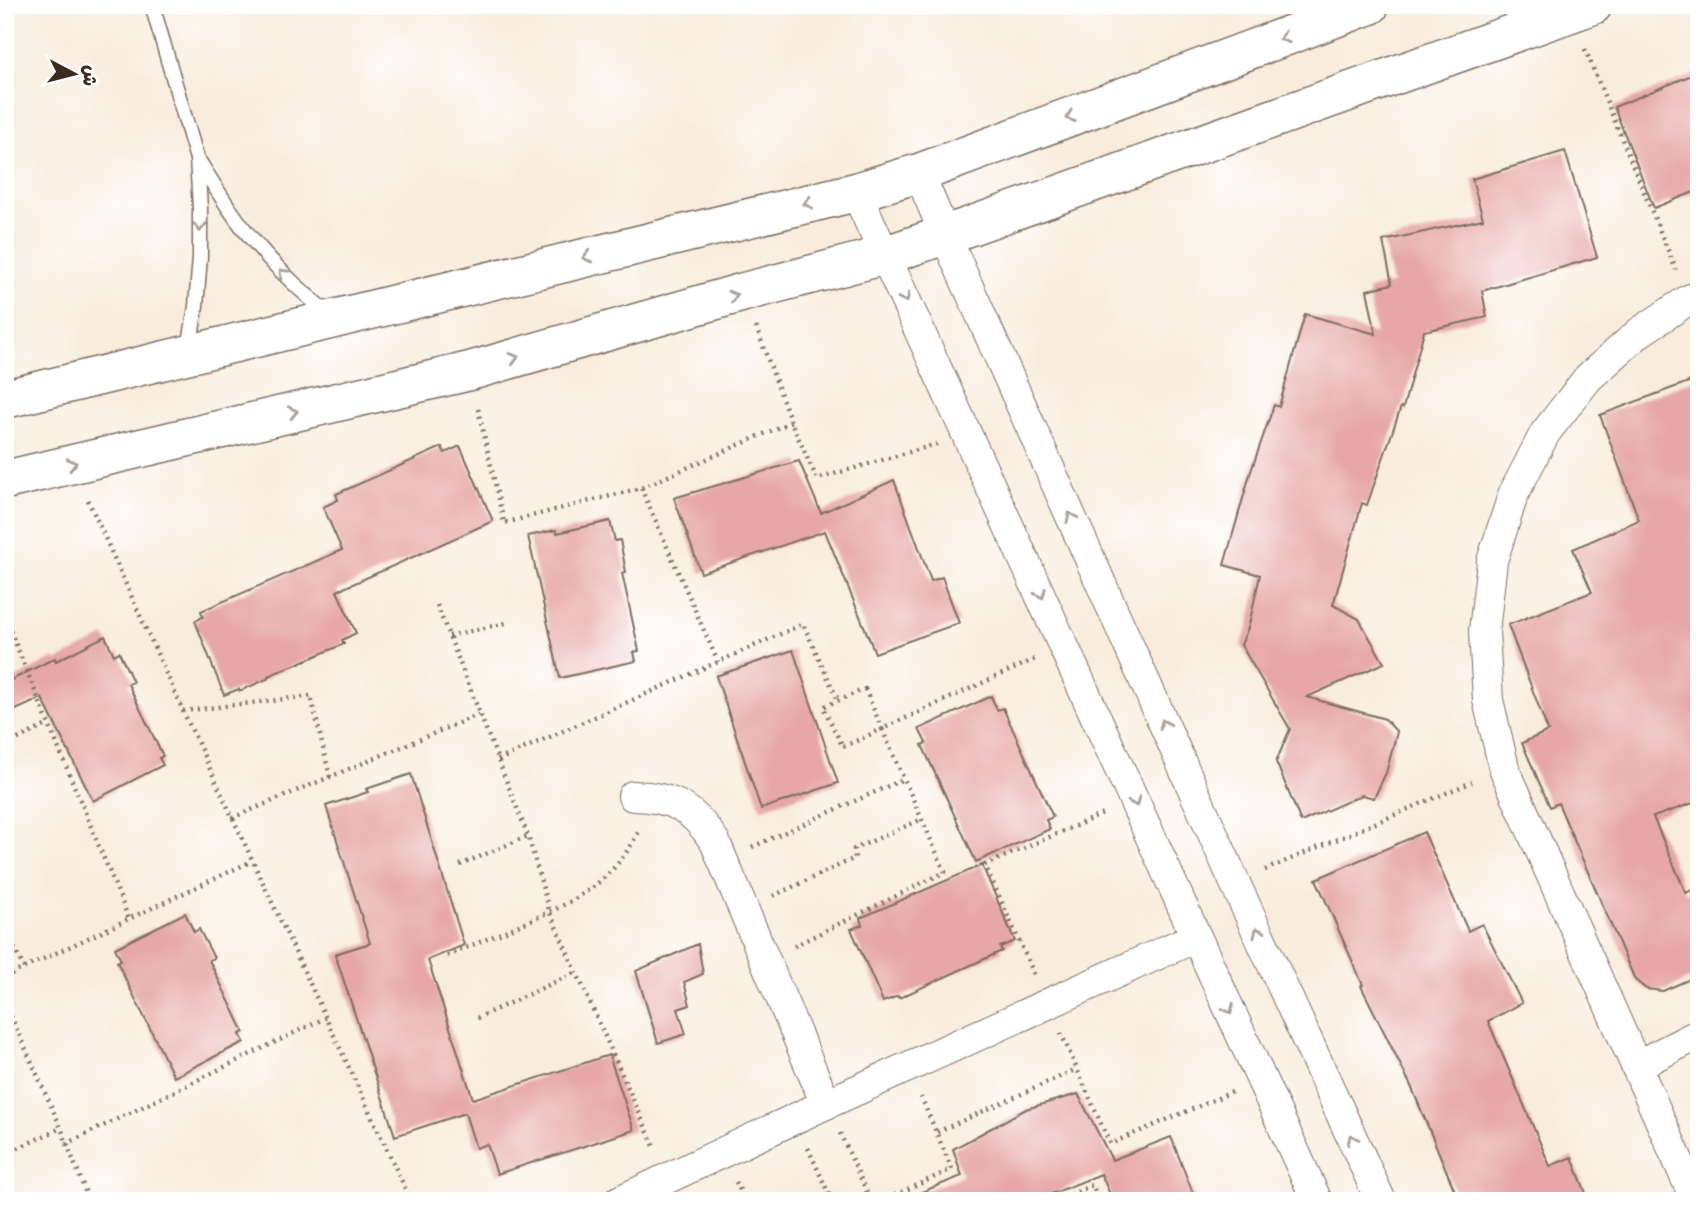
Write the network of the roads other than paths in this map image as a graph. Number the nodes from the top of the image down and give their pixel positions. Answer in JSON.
{"nodes":[{"id":1,"x":152,"y":5,"type":"edge"},
{"id":2,"x":1370,"y":5,"type":"edge"},
{"id":3,"x":1582,"y":9,"type":"edge"},
{"id":4,"x":197,"y":159,"type":"junction"},
{"id":5,"x":919,"y":173,"type":"junction"},
{"id":6,"x":856,"y":192,"type":"junction"},
{"id":7,"x":946,"y":235,"type":"junction"},
{"id":8,"x":886,"y":255,"type":"junction"},
{"id":9,"x":1693,"y":298,"type":"edge"},
{"id":10,"x":333,"y":319,"type":"junction"},
{"id":11,"x":188,"y":354,"type":"junction"},
{"id":12,"x":5,"y":400,"type":"edge"},
{"id":13,"x":5,"y":480,"type":"edge"},
{"id":14,"x":643,"y":796,"type":"road end"},
{"id":15,"x":1196,"y":937,"type":"junction"},
{"id":16,"x":1699,"y":1034,"type":"edge"},
{"id":17,"x":1636,"y":1066,"type":"junction"},
{"id":18,"x":826,"y":1104,"type":"junction"},
{"id":19,"x":619,"y":1201,"type":"edge"},
{"id":20,"x":1317,"y":1201,"type":"edge"},
{"id":21,"x":1381,"y":1201,"type":"edge"},
{"id":22,"x":1696,"y":1201,"type":"edge"}],
"edges":[{"from":1,"to":4,"type":"lane"},
{"from":2,"to":5,"type":"street","one_way":true},
{"from":3,"to":7,"type":"street"},
{"from":10,"to":4,"type":"lane","one_way":true},
{"from":4,"to":11,"type":"lane","one_way":true},
{"from":5,"to":6,"type":"street"},
{"from":5,"to":7,"type":"street"},
{"from":6,"to":8,"type":"street"},
{"from":6,"to":10,"type":"street","one_way":true},
{"from":7,"to":8,"type":"street"},
{"from":21,"to":7,"type":"street","one_way":true},
{"from":13,"to":8,"type":"street","one_way":true},
{"from":8,"to":15,"type":"street","one_way":true},
{"from":9,"to":17,"type":"street"},
{"from":10,"to":11,"type":"street"},
{"from":11,"to":12,"type":"street"},
{"from":14,"to":18,"type":"street"},
{"from":15,"to":18,"type":"street"},
{"from":15,"to":20,"type":"street","one_way":true},
{"from":16,"to":17,"type":"street"},
{"from":17,"to":22,"type":"street"},
{"from":18,"to":19,"type":"street"}]}
